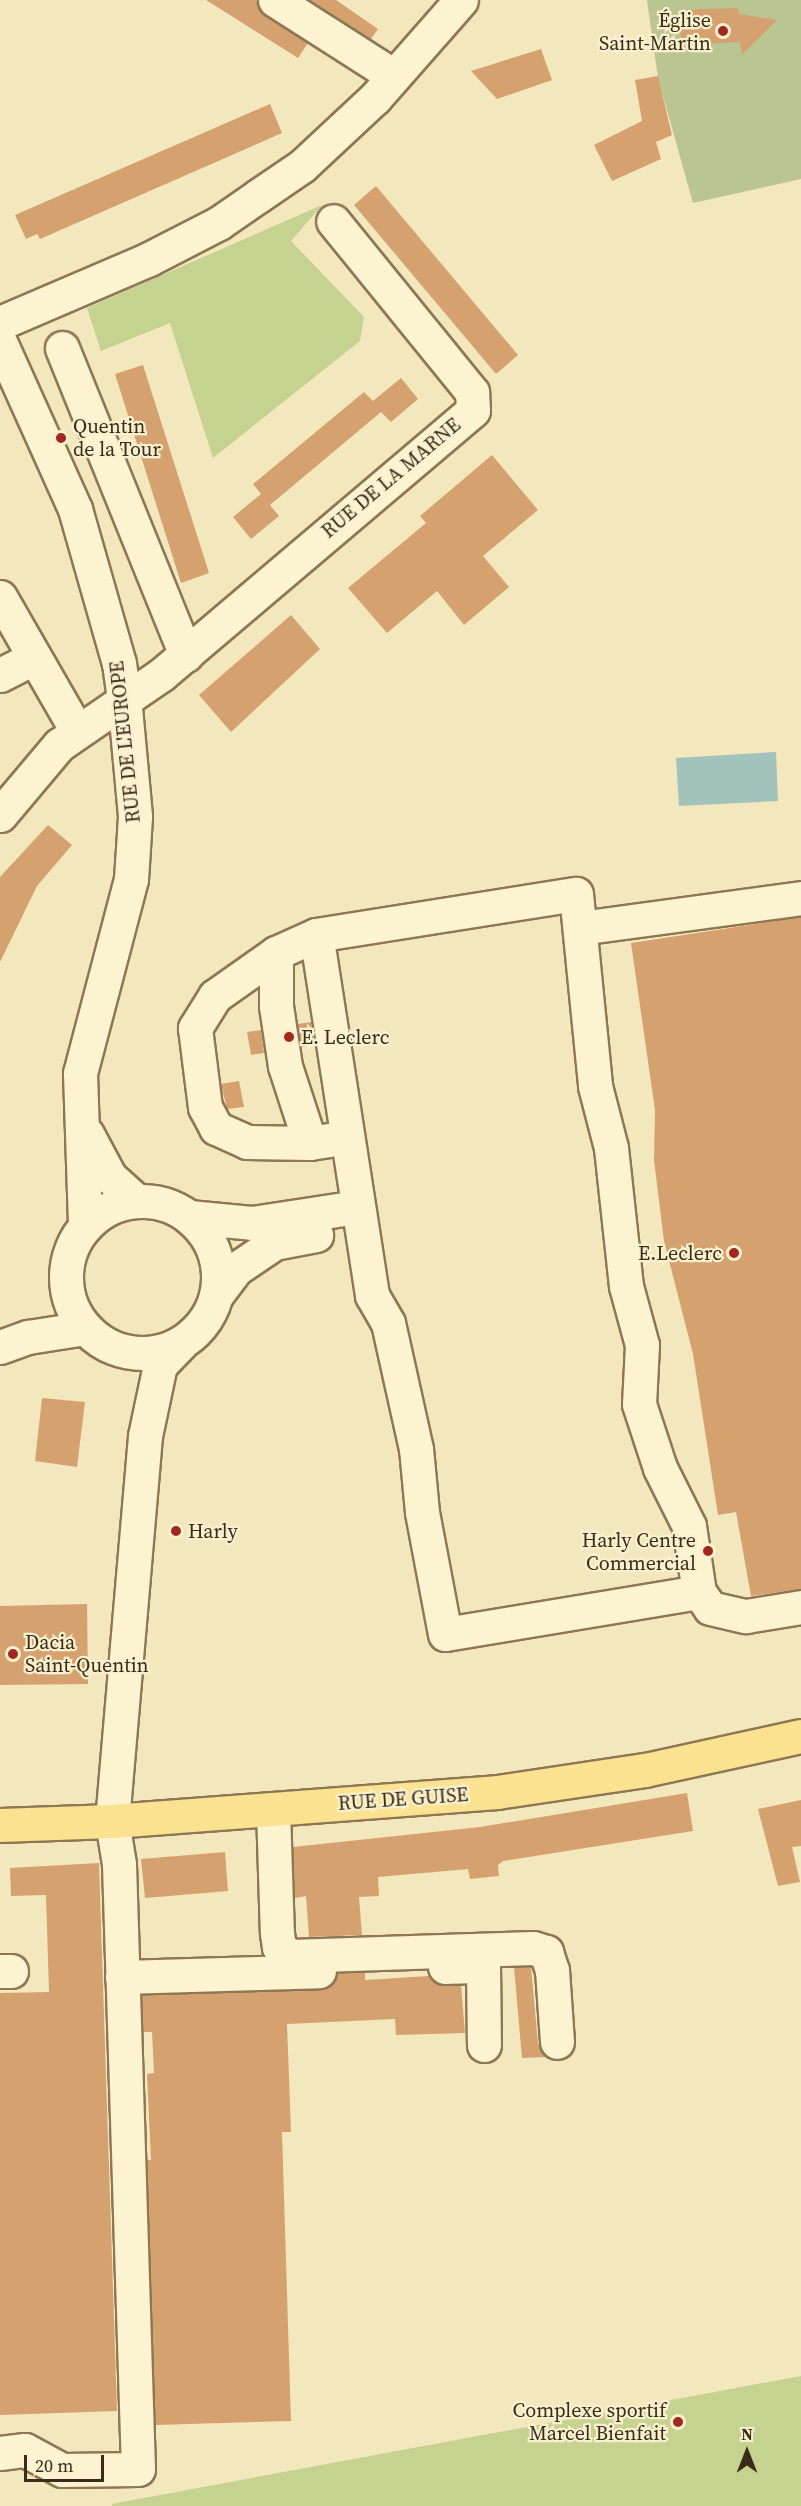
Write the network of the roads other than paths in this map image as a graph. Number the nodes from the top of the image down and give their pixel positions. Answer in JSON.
{"nodes":[{"id":1,"x":275,"y":0,"type":"edge"},
{"id":2,"x":461,"y":0,"type":"edge"},
{"id":3,"x":394,"y":76,"type":"junction"},
{"id":4,"x":333,"y":221,"type":"dead end"},
{"id":5,"x":0,"y":323,"type":"edge"},
{"id":6,"x":0,"y":342,"type":"edge"},
{"id":7,"x":62,"y":348,"type":"dead end"},
{"id":8,"x":0,"y":597,"type":"edge"},
{"id":9,"x":186,"y":655,"type":"junction"},
{"id":10,"x":32,"y":658,"type":"junction"},
{"id":11,"x":0,"y":675,"type":"edge"},
{"id":12,"x":124,"y":697,"type":"junction"},
{"id":13,"x":77,"y":731,"type":"junction"},
{"id":14,"x":0,"y":815,"type":"edge"},
{"id":15,"x":801,"y":898,"type":"edge"},
{"id":16,"x":580,"y":927,"type":"junction"},
{"id":17,"x":316,"y":935,"type":"junction"},
{"id":18,"x":276,"y":953,"type":"junction"},
{"id":19,"x":80,"y":1122,"type":"junction"},
{"id":20,"x":346,"y":1137,"type":"junction"},
{"id":21,"x":310,"y":1143,"type":"junction"},
{"id":22,"x":137,"y":1201,"type":"junction"},
{"id":23,"x":189,"y":1217,"type":"junction"},
{"id":24,"x":359,"y":1217,"type":"junction"},
{"id":25,"x":84,"y":1226,"type":"junction"},
{"id":26,"x":65,"y":1273,"type":"junction"},
{"id":27,"x":217,"y":1294,"type":"junction"},
{"id":28,"x":84,"y":1328,"type":"junction"},
{"id":29,"x":14,"y":1342,"type":"edge"},
{"id":30,"x":181,"y":1343,"type":"junction"},
{"id":31,"x":121,"y":1351,"type":"junction"},
{"id":32,"x":145,"y":1436,"type":"junction"},
{"id":33,"x":699,"y":1592,"type":"junction"},
{"id":34,"x":801,"y":1607,"type":"edge"},
{"id":35,"x":801,"y":1736,"type":"edge"},
{"id":36,"x":273,"y":1809,"type":"junction"},
{"id":37,"x":112,"y":1821,"type":"junction"},
{"id":38,"x":0,"y":1825,"type":"edge"},
{"id":39,"x":122,"y":1977,"type":"junction"},
{"id":40,"x":557,"y":2042,"type":"dead end"},
{"id":41,"x":484,"y":2044,"type":"dead end"},
{"id":42,"x":0,"y":2453,"type":"edge"}],
"edges":[{"from":1,"to":3,"type":"street"},
{"from":2,"to":3,"type":"street"},
{"from":3,"to":5,"type":"street"},
{"from":4,"to":9,"type":"street","name":"RUE DE LA MARNE"},
{"from":6,"to":12,"type":"street","name":"RUE DE L'EUROPE"},
{"from":7,"to":9,"type":"street"},
{"from":8,"to":10,"type":"street"},
{"from":9,"to":12,"type":"street","name":"RUE DE LA MARNE"},
{"from":10,"to":11,"type":"street"},
{"from":10,"to":13,"type":"street"},
{"from":12,"to":13,"type":"street","name":"RUE DE LA MARNE"},
{"from":12,"to":19,"type":"street","name":"RUE DE L'EUROPE"},
{"from":13,"to":14,"type":"street","name":"RUE DE LA MARNE"},
{"from":15,"to":16,"type":"street"},
{"from":16,"to":17,"type":"street"},
{"from":16,"to":33,"type":"street"},
{"from":17,"to":18,"type":"street"},
{"from":17,"to":20,"type":"street"},
{"from":18,"to":21,"type":"street"},
{"from":18,"to":21,"type":"street"},
{"from":19,"to":22,"type":"street","name":"RUE DE L'EUROPE"},
{"from":19,"to":25,"type":"street","name":"RUE DE L'EUROPE"},
{"from":20,"to":21,"type":"street"},
{"from":20,"to":24,"type":"street"},
{"from":22,"to":23,"type":"street"},
{"from":22,"to":25,"type":"street"},
{"from":23,"to":24,"type":"street"},
{"from":23,"to":27,"type":"street"},
{"from":24,"to":27,"type":"street"},
{"from":24,"to":33,"type":"street"},
{"from":25,"to":26,"type":"street"},
{"from":26,"to":28,"type":"street"},
{"from":26,"to":29,"type":"street"},
{"from":27,"to":30,"type":"street"},
{"from":28,"to":29,"type":"street"},
{"from":28,"to":31,"type":"street"},
{"from":30,"to":31,"type":"street"},
{"from":30,"to":32,"type":"street"},
{"from":31,"to":32,"type":"street"},
{"from":32,"to":37,"type":"street"},
{"from":33,"to":34,"type":"street"},
{"from":35,"to":36,"type":"main road","name":"RUE DE GUISE"},
{"from":36,"to":37,"type":"main road","name":"RUE DE GUISE"},
{"from":36,"to":40,"type":"street"},
{"from":37,"to":38,"type":"main road","name":"RUE DE GUISE"},
{"from":37,"to":39,"type":"street"},
{"from":39,"to":41,"type":"street"},
{"from":39,"to":42,"type":"street"}]}
